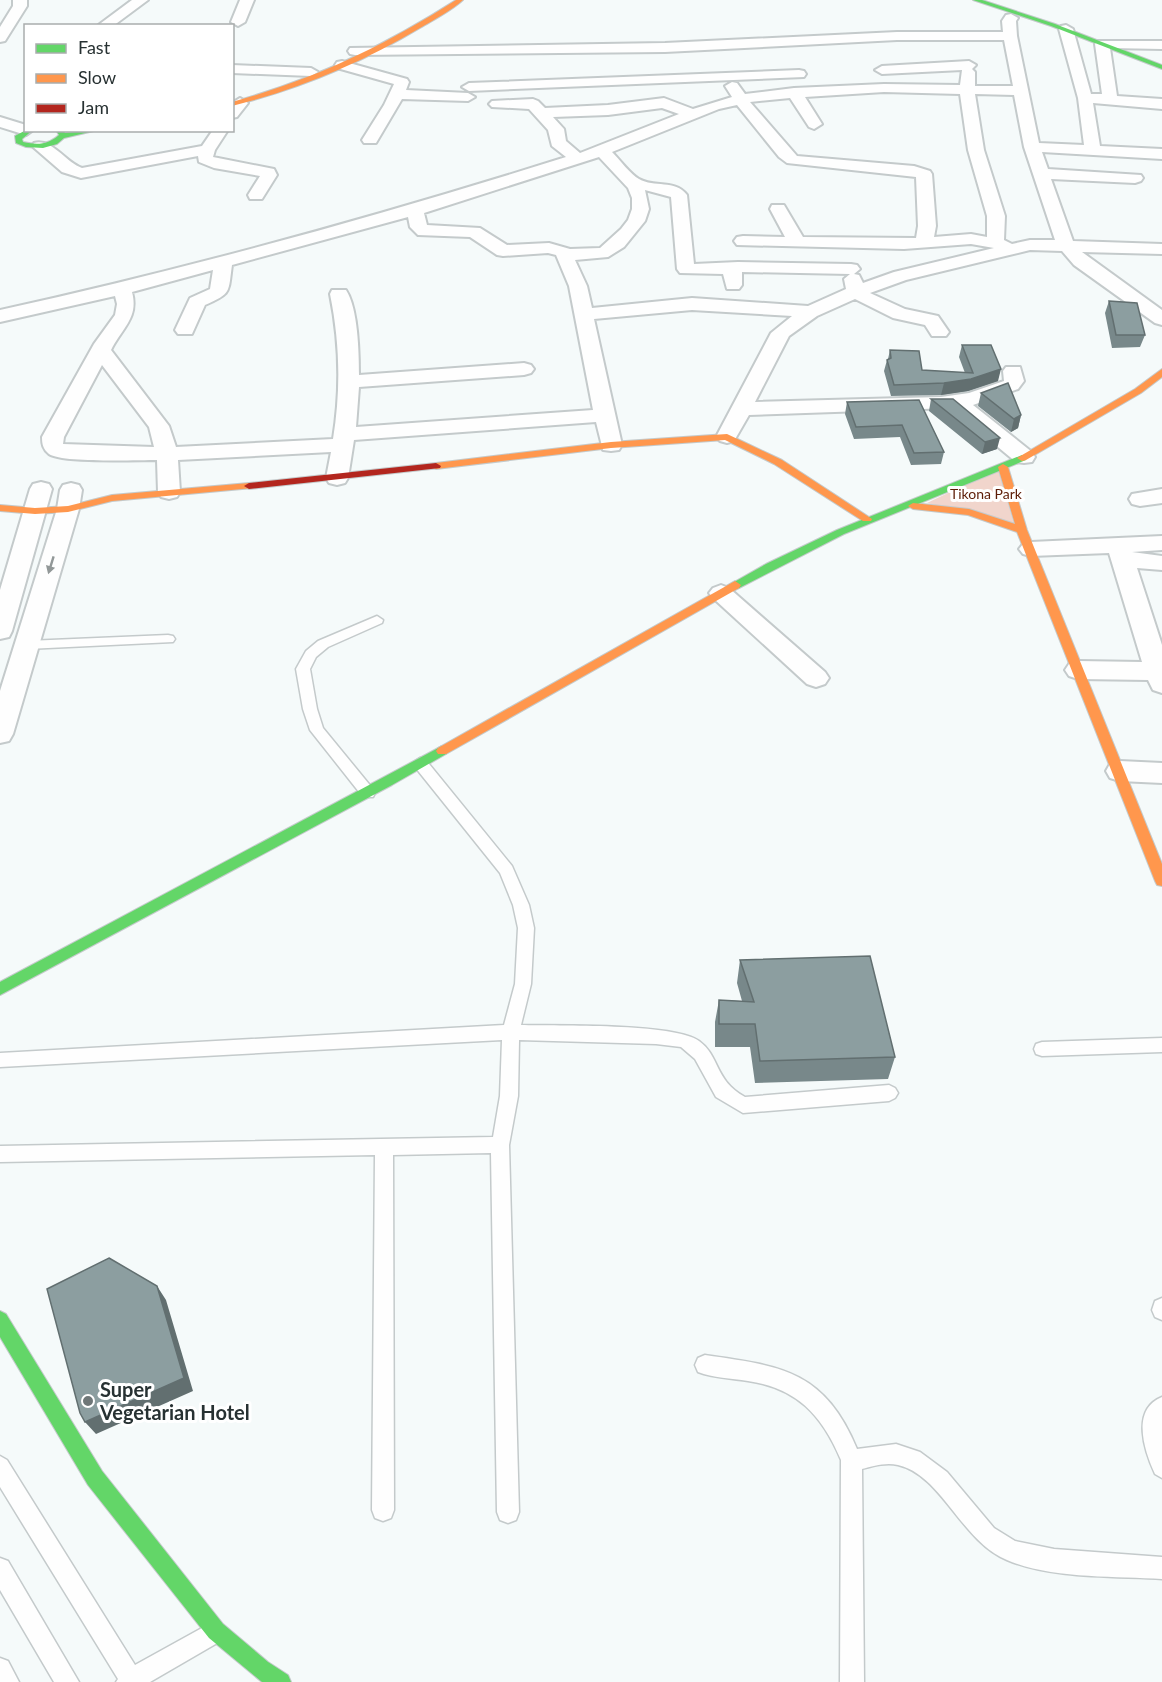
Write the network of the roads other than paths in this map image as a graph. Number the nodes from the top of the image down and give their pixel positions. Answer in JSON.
{"nodes":[{"id":1,"x":20,"y":0,"type":"edge"},
{"id":2,"x":141,"y":0,"type":"edge"},
{"id":3,"x":248,"y":0,"type":"edge"},
{"id":4,"x":442,"y":0,"type":"edge"},
{"id":5,"x":460,"y":0,"type":"edge"},
{"id":6,"x":976,"y":0,"type":"edge"},
{"id":7,"x":1016,"y":12,"type":"junction"},
{"id":8,"x":238,"y":22,"type":"dead end"},
{"id":9,"x":106,"y":24,"type":"edge"},
{"id":10,"x":1066,"y":29,"type":"junction"},
{"id":11,"x":966,"y":34,"type":"junction"},
{"id":12,"x":1010,"y":36,"type":"junction"},
{"id":13,"x":0,"y":38,"type":"edge"},
{"id":14,"x":1102,"y":44,"type":"junction"},
{"id":15,"x":1162,"y":45,"type":"edge"},
{"id":16,"x":708,"y":46,"type":"junction"},
{"id":17,"x":373,"y":50,"type":"junction"},
{"id":18,"x":355,"y":51,"type":"junction"},
{"id":19,"x":342,"y":65,"type":"junction"},
{"id":20,"x":969,"y":65,"type":"junction"},
{"id":21,"x":1162,"y":67,"type":"edge"},
{"id":22,"x":234,"y":69,"type":"edge"},
{"id":23,"x":722,"y":70,"type":"junction"},
{"id":24,"x":865,"y":71,"type":"dead end"},
{"id":25,"x":311,"y":72,"type":"junction"},
{"id":26,"x":817,"y":73,"type":"dead end"},
{"id":27,"x":234,"y":87,"type":"edge"},
{"id":28,"x":269,"y":88,"type":"junction"},
{"id":29,"x":966,"y":88,"type":"junction"},
{"id":30,"x":1019,"y":91,"type":"junction"},
{"id":31,"x":469,"y":92,"type":"junction"},
{"id":32,"x":794,"y":92,"type":"junction"},
{"id":33,"x":397,"y":94,"type":"junction"},
{"id":34,"x":1085,"y":98,"type":"junction"},
{"id":35,"x":740,"y":99,"type":"junction"},
{"id":36,"x":1110,"y":100,"type":"junction"},
{"id":37,"x":1162,"y":104,"type":"edge"},
{"id":38,"x":234,"y":105,"type":"edge"},
{"id":39,"x":542,"y":113,"type":"junction"},
{"id":40,"x":694,"y":115,"type":"junction"},
{"id":41,"x":0,"y":122,"type":"edge"},
{"id":42,"x":814,"y":124,"type":"dead end"},
{"id":43,"x":220,"y":132,"type":"edge"},
{"id":44,"x":61,"y":133,"type":"edge"},
{"id":45,"x":22,"y":137,"type":"edge"},
{"id":46,"x":370,"y":140,"type":"dead end"},
{"id":47,"x":40,"y":146,"type":"junction"},
{"id":48,"x":1032,"y":147,"type":"junction"},
{"id":49,"x":207,"y":150,"type":"junction"},
{"id":50,"x":1093,"y":150,"type":"junction"},
{"id":51,"x":601,"y":151,"type":"junction"},
{"id":52,"x":1162,"y":154,"type":"edge"},
{"id":53,"x":578,"y":159,"type":"junction"},
{"id":54,"x":1041,"y":174,"type":"junction"},
{"id":55,"x":1135,"y":178,"type":"dead end"},
{"id":56,"x":634,"y":183,"type":"junction"},
{"id":57,"x":256,"y":195,"type":"dead end"},
{"id":58,"x":778,"y":209,"type":"dead end"},
{"id":59,"x":415,"y":210,"type":"junction"},
{"id":60,"x":742,"y":241,"type":"dead end"},
{"id":61,"x":797,"y":242,"type":"junction"},
{"id":62,"x":846,"y":242,"type":"junction"},
{"id":63,"x":924,"y":243,"type":"junction"},
{"id":64,"x":1065,"y":244,"type":"junction"},
{"id":65,"x":1003,"y":245,"type":"junction"},
{"id":66,"x":1162,"y":249,"type":"edge"},
{"id":67,"x":565,"y":255,"type":"junction"},
{"id":68,"x":223,"y":263,"type":"junction"},
{"id":69,"x":733,"y":269,"type":"junction"},
{"id":70,"x":851,"y":269,"type":"junction"},
{"id":71,"x":122,"y":289,"type":"junction"},
{"id":72,"x":1119,"y":289,"type":"junction"},
{"id":73,"x":856,"y":292,"type":"junction"},
{"id":74,"x":339,"y":294,"type":"dead end"},
{"id":75,"x":1162,"y":301,"type":"edge"},
{"id":76,"x":735,"y":305,"type":"junction"},
{"id":77,"x":810,"y":312,"type":"junction"},
{"id":78,"x":584,"y":314,"type":"junction"},
{"id":79,"x":0,"y":316,"type":"edge"},
{"id":80,"x":1162,"y":319,"type":"edge"},
{"id":81,"x":184,"y":330,"type":"dead end"},
{"id":82,"x":939,"y":332,"type":"dead end"},
{"id":83,"x":101,"y":350,"type":"junction"},
{"id":84,"x":524,"y":369,"type":"dead end"},
{"id":85,"x":1013,"y":371,"type":"dead end"},
{"id":86,"x":1162,"y":372,"type":"edge"},
{"id":87,"x":351,"y":382,"type":"junction"},
{"id":88,"x":957,"y":402,"type":"junction"},
{"id":89,"x":743,"y":409,"type":"junction"},
{"id":90,"x":605,"y":415,"type":"junction"},
{"id":91,"x":508,"y":422,"type":"junction"},
{"id":92,"x":727,"y":437,"type":"junction"},
{"id":93,"x":344,"y":440,"type":"junction"},
{"id":94,"x":611,"y":446,"type":"junction"},
{"id":95,"x":167,"y":454,"type":"junction"},
{"id":96,"x":519,"y":455,"type":"junction"},
{"id":97,"x":1024,"y":457,"type":"junction"},
{"id":98,"x":1003,"y":467,"type":"junction"},
{"id":99,"x":337,"y":478,"type":"junction"},
{"id":100,"x":169,"y":492,"type":"junction"},
{"id":101,"x":51,"y":495,"type":"junction"},
{"id":102,"x":900,"y":506,"type":"junction"},
{"id":103,"x":0,"y":508,"type":"edge"},
{"id":104,"x":867,"y":519,"type":"junction"},
{"id":105,"x":1026,"y":540,"type":"junction"},
{"id":106,"x":1162,"y":543,"type":"edge"},
{"id":107,"x":1120,"y":553,"type":"junction"},
{"id":108,"x":1162,"y":563,"type":"edge"},
{"id":109,"x":721,"y":593,"type":"junction"},
{"id":110,"x":1151,"y":615,"type":"edge"},
{"id":111,"x":377,"y":620,"type":"dead end"},
{"id":112,"x":0,"y":631,"type":"edge"},
{"id":113,"x":168,"y":639,"type":"dead end"},
{"id":114,"x":27,"y":645,"type":"junction"},
{"id":115,"x":1159,"y":666,"type":"edge"},
{"id":116,"x":1078,"y":670,"type":"junction"},
{"id":117,"x":816,"y":678,"type":"dead end"},
{"id":118,"x":0,"y":734,"type":"edge"},
{"id":119,"x":420,"y":763,"type":"junction"},
{"id":120,"x":1120,"y":771,"type":"junction"},
{"id":121,"x":1162,"y":773,"type":"edge"},
{"id":122,"x":368,"y":793,"type":"junction"},
{"id":123,"x":1162,"y":878,"type":"edge"},
{"id":124,"x":0,"y":989,"type":"edge"},
{"id":125,"x":511,"y":1032,"type":"junction"},
{"id":126,"x":1162,"y":1045,"type":"edge"},
{"id":127,"x":1042,"y":1049,"type":"dead end"},
{"id":128,"x":0,"y":1060,"type":"edge"},
{"id":129,"x":889,"y":1093,"type":"dead end"},
{"id":130,"x":500,"y":1145,"type":"junction"},
{"id":131,"x":384,"y":1147,"type":"junction"},
{"id":132,"x":0,"y":1154,"type":"edge"},
{"id":133,"x":0,"y":1320,"type":"edge"},
{"id":134,"x":705,"y":1365,"type":"dead end"},
{"id":135,"x":1162,"y":1407,"type":"edge"},
{"id":136,"x":851,"y":1460,"type":"junction"},
{"id":137,"x":0,"y":1467,"type":"edge"},
{"id":138,"x":1162,"y":1467,"type":"edge"},
{"id":139,"x":383,"y":1510,"type":"dead end"},
{"id":140,"x":508,"y":1512,"type":"dead end"},
{"id":141,"x":1162,"y":1568,"type":"edge"},
{"id":142,"x":0,"y":1569,"type":"edge"},
{"id":143,"x":216,"y":1631,"type":"junction"},
{"id":144,"x":0,"y":1669,"type":"edge"},
{"id":145,"x":130,"y":1680,"type":"edge"},
{"id":146,"x":8,"y":1682,"type":"edge"},
{"id":147,"x":68,"y":1682,"type":"edge"},
{"id":148,"x":281,"y":1682,"type":"edge"},
{"id":149,"x":852,"y":1682,"type":"edge"}],
"edges":[{"from":1,"to":13,"type":"street"},
{"from":2,"to":9,"type":"street"},
{"from":3,"to":8,"type":"street"},
{"from":4,"to":18,"type":"street"},
{"from":5,"to":17,"type":"street"},
{"from":6,"to":7,"type":"street"},
{"from":7,"to":10,"type":"street"},
{"from":7,"to":12,"type":"street"},
{"from":10,"to":14,"type":"street"},
{"from":10,"to":34,"type":"street"},
{"from":11,"to":12,"type":"street"},
{"from":11,"to":16,"type":"street"},
{"from":11,"to":20,"type":"street"},
{"from":12,"to":30,"type":"street"},
{"from":14,"to":15,"type":"street"},
{"from":14,"to":21,"type":"street"},
{"from":14,"to":36,"type":"street"},
{"from":16,"to":17,"type":"street"},
{"from":16,"to":23,"type":"street"},
{"from":17,"to":18,"type":"street"},
{"from":17,"to":19,"type":"street"},
{"from":18,"to":25,"type":"street"},
{"from":19,"to":33,"type":"street"},
{"from":19,"to":38,"type":"street"},
{"from":20,"to":24,"type":"street"},
{"from":20,"to":29,"type":"street"},
{"from":22,"to":25,"type":"street"},
{"from":23,"to":26,"type":"street"},
{"from":23,"to":31,"type":"street"},
{"from":23,"to":35,"type":"street"},
{"from":25,"to":28,"type":"street"},
{"from":27,"to":28,"type":"street"},
{"from":28,"to":38,"type":"street"},
{"from":29,"to":30,"type":"street"},
{"from":29,"to":32,"type":"street"},
{"from":29,"to":65,"type":"street"},
{"from":30,"to":48,"type":"street"},
{"from":31,"to":33,"type":"street"},
{"from":31,"to":39,"type":"street"},
{"from":32,"to":35,"type":"street"},
{"from":32,"to":42,"type":"street"},
{"from":33,"to":46,"type":"street"},
{"from":34,"to":36,"type":"street"},
{"from":34,"to":50,"type":"street"},
{"from":35,"to":40,"type":"street"},
{"from":35,"to":63,"type":"street"},
{"from":36,"to":37,"type":"street"},
{"from":39,"to":40,"type":"street"},
{"from":39,"to":53,"type":"street"},
{"from":40,"to":51,"type":"street"},
{"from":41,"to":45,"type":"street"},
{"from":43,"to":49,"type":"street"},
{"from":44,"to":47,"type":"street"},
{"from":45,"to":47,"type":"street"},
{"from":47,"to":49,"type":"street"},
{"from":48,"to":50,"type":"street"},
{"from":48,"to":54,"type":"street"},
{"from":49,"to":57,"type":"street"},
{"from":50,"to":52,"type":"street"},
{"from":51,"to":53,"type":"street"},
{"from":51,"to":56,"type":"street"},
{"from":53,"to":59,"type":"street"},
{"from":54,"to":55,"type":"street"},
{"from":54,"to":64,"type":"street"},
{"from":56,"to":67,"type":"street"},
{"from":56,"to":69,"type":"street"},
{"from":58,"to":61,"type":"street"},
{"from":59,"to":67,"type":"street"},
{"from":59,"to":68,"type":"street"},
{"from":60,"to":61,"type":"street"},
{"from":61,"to":62,"type":"street"},
{"from":62,"to":63,"type":"street"},
{"from":62,"to":70,"type":"street"},
{"from":63,"to":65,"type":"street"},
{"from":64,"to":65,"type":"street"},
{"from":64,"to":66,"type":"street"},
{"from":64,"to":72,"type":"street"},
{"from":65,"to":73,"type":"street"},
{"from":67,"to":78,"type":"street"},
{"from":68,"to":71,"type":"street"},
{"from":68,"to":81,"type":"street"},
{"from":69,"to":70,"type":"street"},
{"from":69,"to":76,"type":"street"},
{"from":70,"to":73,"type":"street"},
{"from":71,"to":79,"type":"street"},
{"from":71,"to":83,"type":"street"},
{"from":72,"to":75,"type":"street"},
{"from":72,"to":80,"type":"street"},
{"from":73,"to":77,"type":"street"},
{"from":73,"to":82,"type":"street"},
{"from":74,"to":87,"type":"street"},
{"from":76,"to":77,"type":"street"},
{"from":76,"to":78,"type":"street"},
{"from":77,"to":89,"type":"street"},
{"from":78,"to":90,"type":"street"},
{"from":83,"to":95,"type":"street"},
{"from":83,"to":95,"type":"street"},
{"from":84,"to":87,"type":"street"},
{"from":85,"to":88,"type":"street"},
{"from":86,"to":97,"type":"street"},
{"from":87,"to":93,"type":"street"},
{"from":88,"to":89,"type":"street"},
{"from":88,"to":97,"type":"street"},
{"from":89,"to":92,"type":"street"},
{"from":90,"to":91,"type":"street"},
{"from":90,"to":94,"type":"street"},
{"from":91,"to":93,"type":"street"},
{"from":91,"to":96,"type":"street"},
{"from":92,"to":94,"type":"street"},
{"from":92,"to":104,"type":"street"},
{"from":93,"to":95,"type":"street"},
{"from":93,"to":99,"type":"street"},
{"from":94,"to":96,"type":"street"},
{"from":95,"to":100,"type":"street"},
{"from":96,"to":99,"type":"street"},
{"from":97,"to":98,"type":"street"},
{"from":98,"to":102,"type":"street"},
{"from":98,"to":105,"type":"street"},
{"from":99,"to":100,"type":"street"},
{"from":100,"to":101,"type":"street"},
{"from":101,"to":103,"type":"street"},
{"from":101,"to":112,"type":"street"},
{"from":101,"to":114,"type":"street","one_way":true},
{"from":102,"to":104,"type":"street"},
{"from":102,"to":105,"type":"street"},
{"from":104,"to":109,"type":"street"},
{"from":105,"to":107,"type":"street"},
{"from":105,"to":116,"type":"street"},
{"from":106,"to":107,"type":"street"},
{"from":107,"to":108,"type":"street"},
{"from":107,"to":110,"type":"street"},
{"from":109,"to":117,"type":"street"},
{"from":109,"to":119,"type":"street"},
{"from":110,"to":115,"type":"street"},
{"from":111,"to":122,"type":"lane"},
{"from":113,"to":114,"type":"lane"},
{"from":114,"to":118,"type":"street"},
{"from":115,"to":116,"type":"street"},
{"from":116,"to":120,"type":"street"},
{"from":119,"to":122,"type":"street"},
{"from":119,"to":125,"type":"lane"},
{"from":120,"to":121,"type":"street"},
{"from":120,"to":123,"type":"street"},
{"from":122,"to":124,"type":"street"},
{"from":125,"to":128,"type":"lane"},
{"from":125,"to":129,"type":"lane"},
{"from":125,"to":130,"type":"lane"},
{"from":126,"to":127,"type":"lane"},
{"from":130,"to":131,"type":"lane"},
{"from":130,"to":140,"type":"lane"},
{"from":131,"to":132,"type":"lane"},
{"from":131,"to":139,"type":"lane"},
{"from":133,"to":143,"type":"street"},
{"from":134,"to":136,"type":"lane"},
{"from":135,"to":138,"type":"lane"},
{"from":136,"to":141,"type":"lane"},
{"from":136,"to":149,"type":"lane"},
{"from":137,"to":145,"type":"lane"},
{"from":142,"to":147,"type":"lane"},
{"from":143,"to":145,"type":"lane"},
{"from":143,"to":148,"type":"street"},
{"from":144,"to":146,"type":"lane"}]}
